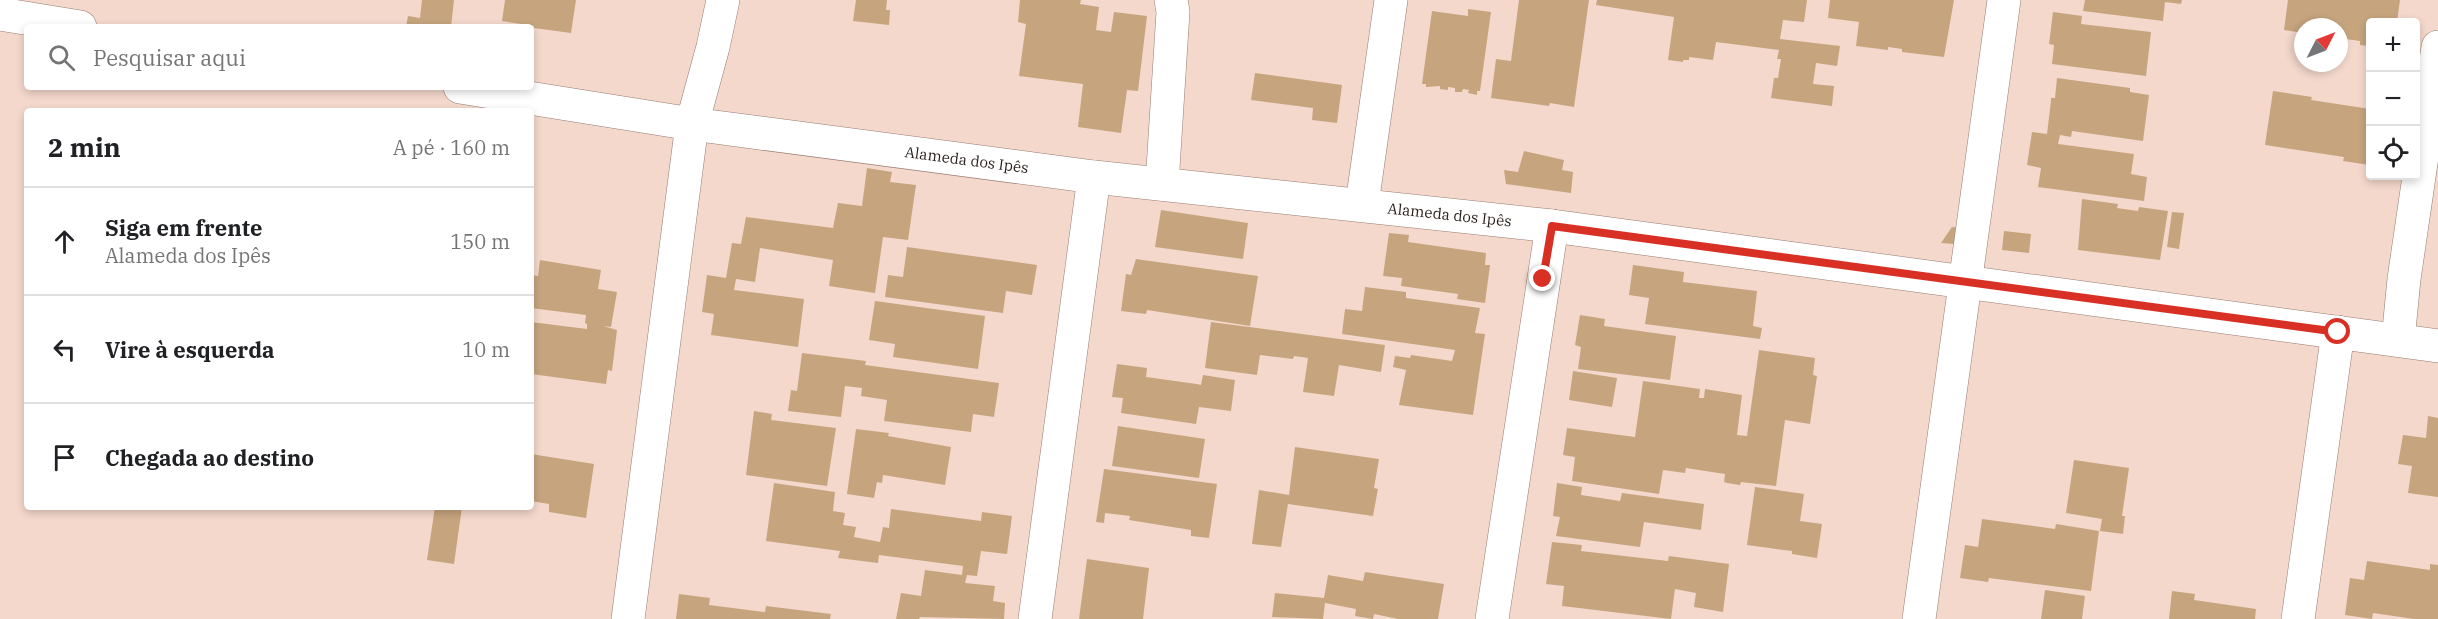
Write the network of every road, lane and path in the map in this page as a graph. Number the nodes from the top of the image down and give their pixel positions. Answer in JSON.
{"nodes":[{"id":1,"x":723,"y":0,"type":"edge"},
{"id":2,"x":1171,"y":0,"type":"edge"},
{"id":3,"x":1391,"y":0,"type":"edge"},
{"id":4,"x":2004,"y":0,"type":"edge"},
{"id":5,"x":0,"y":14,"type":"edge"},
{"id":6,"x":62,"y":24,"type":"edge"},
{"id":7,"x":2438,"y":47,"type":"edge"},
{"id":8,"x":479,"y":90,"type":"edge"},
{"id":9,"x":692,"y":124,"type":"junction"},
{"id":10,"x":1094,"y":177,"type":"junction"},
{"id":11,"x":1161,"y":184,"type":"junction"},
{"id":12,"x":1362,"y":204,"type":"junction"},
{"id":13,"x":1552,"y":226,"type":"junction"},
{"id":14,"x":1965,"y":282,"type":"junction"},
{"id":15,"x":2338,"y":332,"type":"junction"},
{"id":16,"x":2398,"y":340,"type":"junction"},
{"id":17,"x":2438,"y":346,"type":"edge"},
{"id":18,"x":628,"y":619,"type":"edge"},
{"id":19,"x":1035,"y":619,"type":"edge"},
{"id":20,"x":1492,"y":619,"type":"edge"},
{"id":21,"x":1919,"y":619,"type":"edge"},
{"id":22,"x":2298,"y":619,"type":"edge"}],
"edges":[{"from":1,"to":9,"type":"street"},
{"from":2,"to":11,"type":"street"},
{"from":3,"to":12,"type":"street"},
{"from":4,"to":14,"type":"street"},
{"from":5,"to":6,"type":"street"},
{"from":7,"to":16,"type":"street"},
{"from":8,"to":9,"type":"street","name":"Alameda dos Ipês"},
{"from":9,"to":10,"type":"street","name":"Alameda dos Ipês"},
{"from":9,"to":18,"type":"street"},
{"from":10,"to":11,"type":"street","name":"Alameda dos Ipês"},
{"from":10,"to":19,"type":"street"},
{"from":11,"to":12,"type":"street","name":"Alameda dos Ipês"},
{"from":12,"to":13,"type":"street","name":"Alameda dos Ipês"},
{"from":13,"to":14,"type":"street","name":"Alameda dos Ipês"},
{"from":13,"to":20,"type":"street"},
{"from":14,"to":15,"type":"street","name":"Alameda dos Ipês"},
{"from":14,"to":21,"type":"street"},
{"from":15,"to":16,"type":"street","name":"Alameda dos Ipês"},
{"from":15,"to":22,"type":"street"},
{"from":16,"to":17,"type":"street","name":"Alameda dos Ipês"}]}
